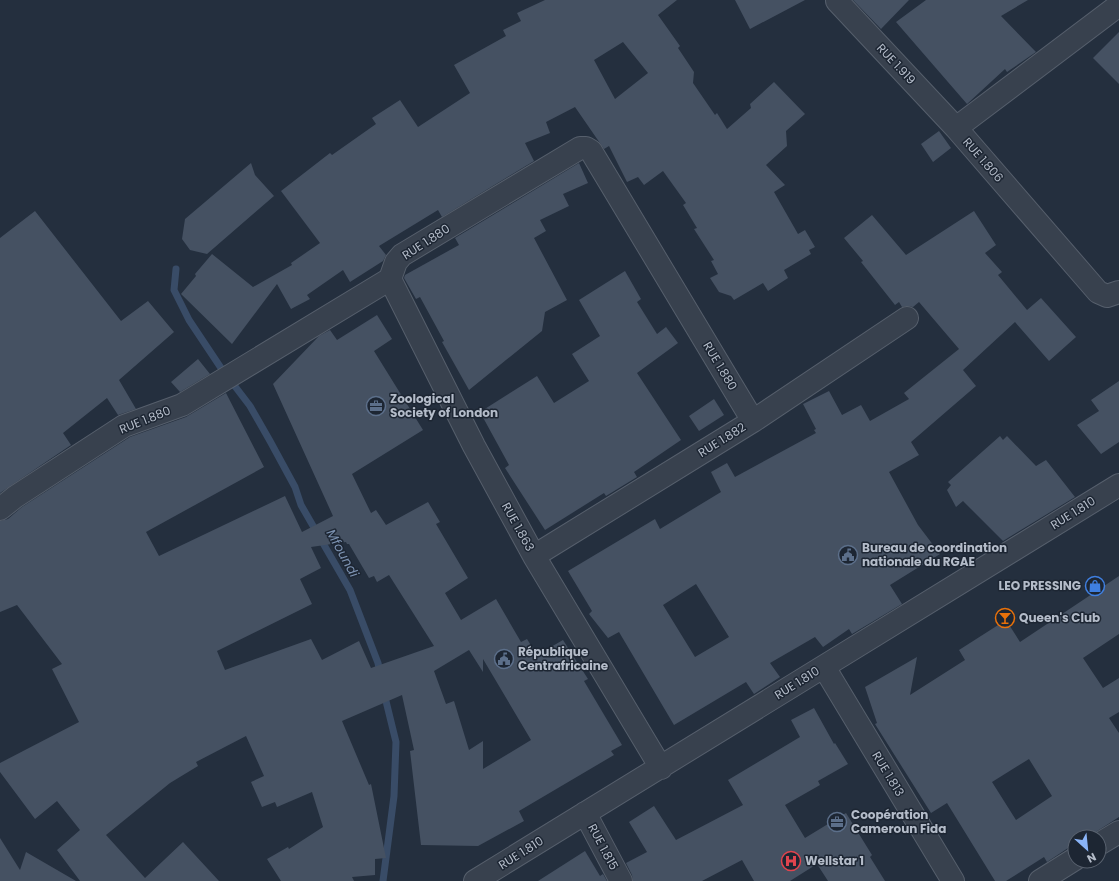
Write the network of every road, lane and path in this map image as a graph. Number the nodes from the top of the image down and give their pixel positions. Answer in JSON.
{"nodes":[{"id":1,"x":837,"y":1,"type":"edge"},
{"id":2,"x":1119,"y":5,"type":"edge"},
{"id":3,"x":956,"y":128,"type":"junction"},
{"id":4,"x":390,"y":279,"type":"junction"},
{"id":5,"x":1119,"y":292,"type":"edge"},
{"id":6,"x":907,"y":318,"type":"dead end"},
{"id":7,"x":753,"y":421,"type":"junction"},
{"id":8,"x":1119,"y":485,"type":"edge"},
{"id":9,"x":0,"y":509,"type":"edge"},
{"id":10,"x":534,"y":556,"type":"junction"},
{"id":11,"x":824,"y":667,"type":"junction"},
{"id":12,"x":661,"y":768,"type":"junction"},
{"id":13,"x":585,"y":813,"type":"junction"},
{"id":14,"x":1119,"y":832,"type":"edge"},
{"id":15,"x":1107,"y":839,"type":"edge"},
{"id":16,"x":1067,"y":864,"type":"edge"},
{"id":17,"x":475,"y":881,"type":"edge"},
{"id":18,"x":621,"y":881,"type":"edge"},
{"id":19,"x":953,"y":881,"type":"edge"},
{"id":20,"x":1040,"y":881,"type":"edge"}],
"edges":[{"from":1,"to":3,"type":"street","name":"RUE 1.919"},
{"from":2,"to":3,"type":"street","name":"RUE 1.806"},
{"from":3,"to":5,"type":"street","name":"RUE 1.806"},
{"from":4,"to":7,"type":"street","name":"RUE 1.880"},
{"from":4,"to":9,"type":"street","name":"RUE 1.880"},
{"from":4,"to":10,"type":"street","name":"RUE 1.863"},
{"from":6,"to":7,"type":"street","name":"RUE 1.882"},
{"from":7,"to":10,"type":"street","name":"RUE 1.882"},
{"from":8,"to":11,"type":"street","name":"RUE 1.810"},
{"from":10,"to":12,"type":"street","name":"RUE 1.863"},
{"from":11,"to":12,"type":"street","name":"RUE 1.810"},
{"from":11,"to":19,"type":"street","name":"RUE 1.813"},
{"from":12,"to":13,"type":"street","name":"RUE 1.810"},
{"from":13,"to":17,"type":"street","name":"RUE 1.810"},
{"from":13,"to":18,"type":"street","name":"RUE 1.815"},
{"from":14,"to":15,"type":"street"},
{"from":16,"to":20,"type":"street"}]}
